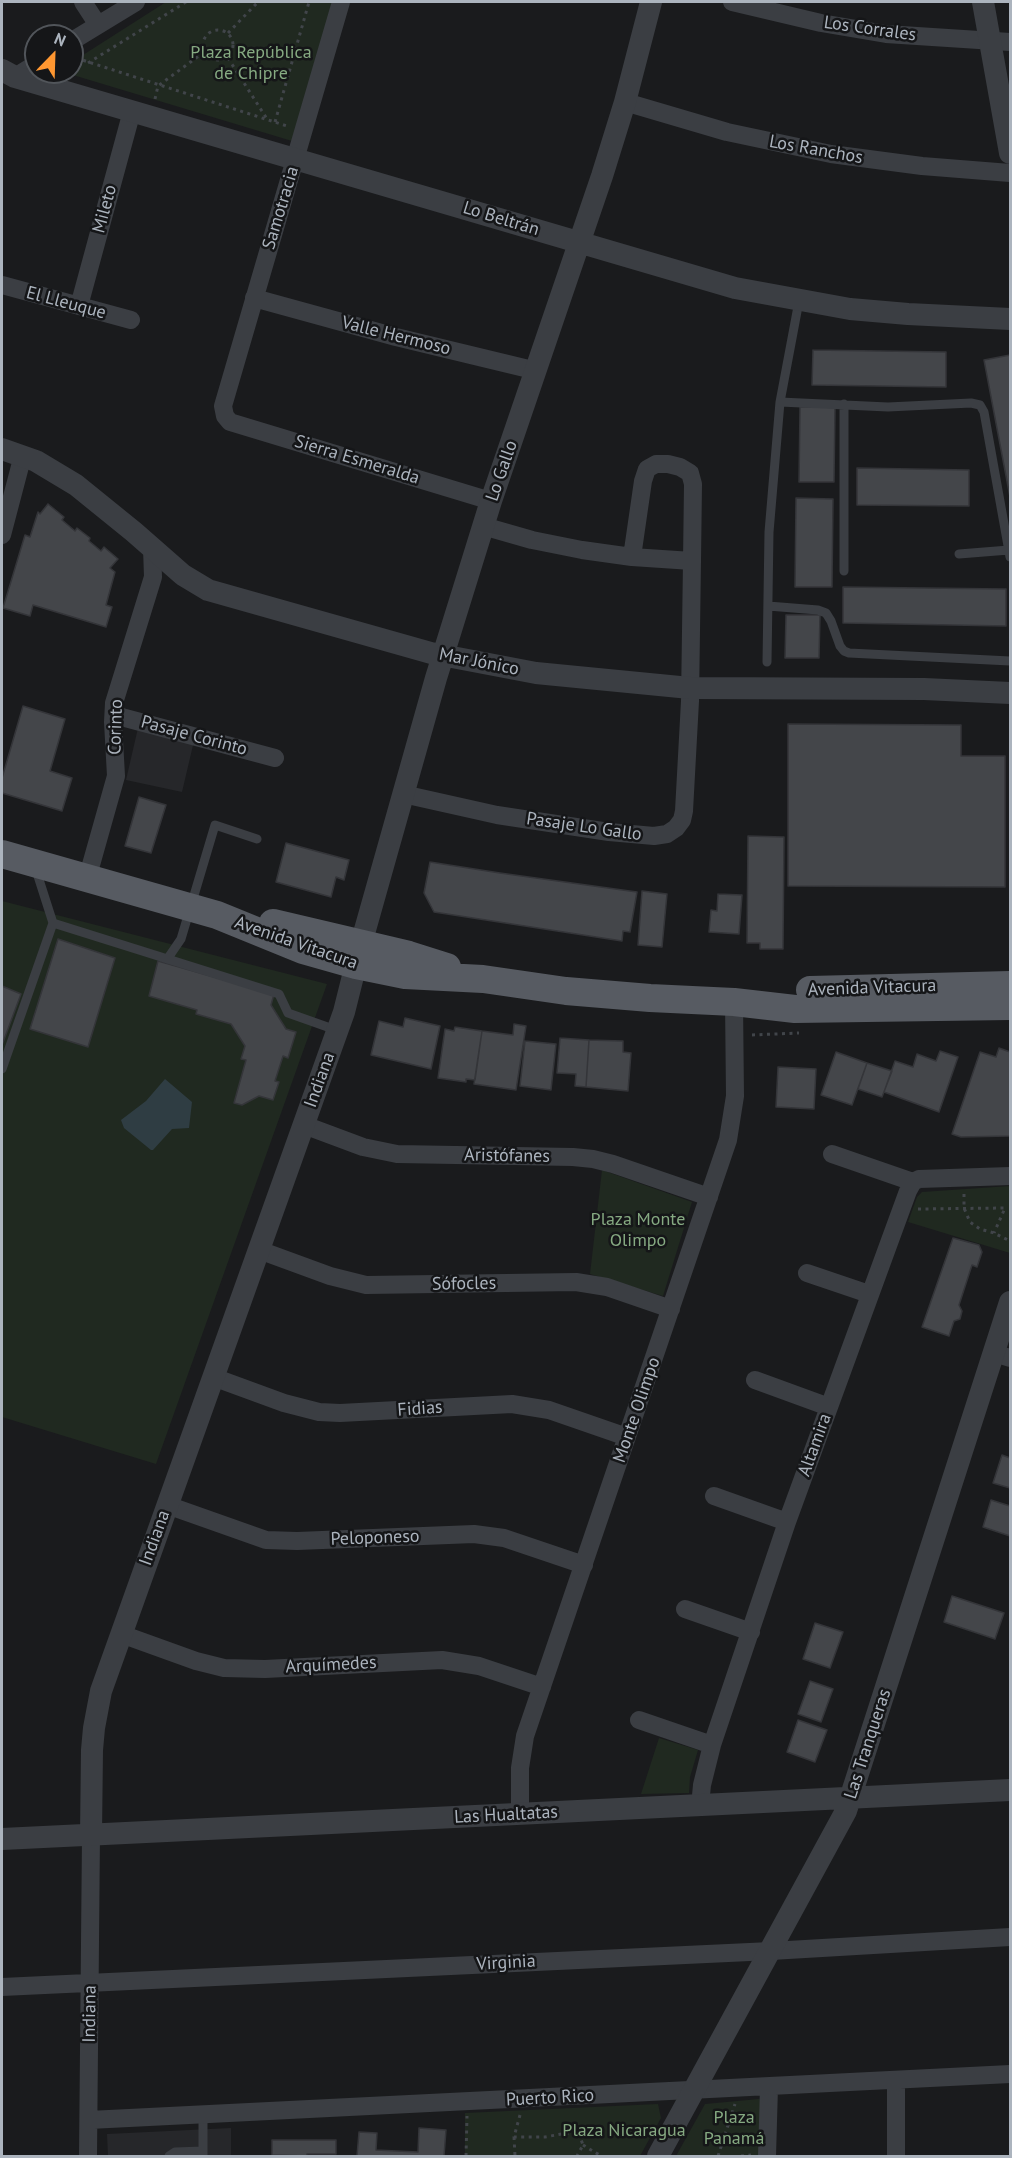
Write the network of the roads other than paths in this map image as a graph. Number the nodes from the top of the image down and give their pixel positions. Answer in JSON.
{"nodes":[{"id":1,"x":83,"y":2,"type":"edge"},
{"id":2,"x":136,"y":2,"type":"edge"},
{"id":3,"x":341,"y":2,"type":"edge"},
{"id":4,"x":651,"y":2,"type":"edge"},
{"id":5,"x":732,"y":2,"type":"edge"},
{"id":6,"x":983,"y":2,"type":"edge"},
{"id":7,"x":98,"y":25,"type":"junction"},
{"id":8,"x":84,"y":34,"type":"edge"},
{"id":9,"x":1001,"y":42,"type":"edge"},
{"id":10,"x":24,"y":68,"type":"edge"},
{"id":11,"x":8,"y":73,"type":"edge"},
{"id":12,"x":625,"y":102,"type":"junction"},
{"id":13,"x":141,"y":114,"type":"junction"},
{"id":14,"x":1011,"y":153,"type":"edge"},
{"id":15,"x":296,"y":158,"type":"junction"},
{"id":16,"x":1011,"y":173,"type":"edge"},
{"id":17,"x":580,"y":243,"type":"junction"},
{"id":18,"x":2,"y":285,"type":"edge"},
{"id":19,"x":255,"y":298,"type":"junction"},
{"id":20,"x":799,"y":300,"type":"junction"},
{"id":21,"x":79,"y":306,"type":"junction"},
{"id":22,"x":1011,"y":319,"type":"edge"},
{"id":23,"x":131,"y":320,"type":"dead end"},
{"id":24,"x":537,"y":371,"type":"junction"},
{"id":25,"x":780,"y":402,"type":"junction"},
{"id":26,"x":844,"y":404,"type":"junction"},
{"id":27,"x":225,"y":416,"type":"joint"},
{"id":28,"x":12,"y":452,"type":"edge"},
{"id":29,"x":491,"y":501,"type":"junction"},
{"id":30,"x":483,"y":526,"type":"junction"},
{"id":31,"x":2,"y":535,"type":"edge"},
{"id":32,"x":958,"y":554,"type":"dead end"},
{"id":33,"x":1010,"y":554,"type":"edge"},
{"id":34,"x":632,"y":557,"type":"junction"},
{"id":35,"x":692,"y":561,"type":"junction"},
{"id":36,"x":844,"y":571,"type":"dead end"},
{"id":37,"x":163,"y":572,"type":"junction"},
{"id":38,"x":768,"y":606,"type":"junction"},
{"id":39,"x":443,"y":655,"type":"junction"},
{"id":40,"x":1011,"y":661,"type":"edge"},
{"id":41,"x":767,"y":662,"type":"dead end"},
{"id":42,"x":690,"y":688,"type":"junction"},
{"id":43,"x":1011,"y":693,"type":"edge"},
{"id":44,"x":114,"y":715,"type":"junction"},
{"id":45,"x":275,"y":758,"type":"dead end"},
{"id":46,"x":403,"y":794,"type":"junction"},
{"id":47,"x":257,"y":839,"type":"dead end"},
{"id":48,"x":2,"y":854,"type":"edge"},
{"id":49,"x":34,"y":863,"type":"junction"},
{"id":50,"x":87,"y":879,"type":"junction"},
{"id":51,"x":204,"y":912,"type":"junction"},
{"id":52,"x":53,"y":922,"type":"junction"},
{"id":53,"x":358,"y":955,"type":"junction"},
{"id":54,"x":168,"y":958,"type":"junction"},
{"id":55,"x":1011,"y":985,"type":"edge"},
{"id":56,"x":734,"y":1002,"type":"junction"},
{"id":57,"x":1011,"y":1006,"type":"edge"},
{"id":58,"x":338,"y":1030,"type":"junction"},
{"id":59,"x":2,"y":1069,"type":"edge"},
{"id":60,"x":304,"y":1125,"type":"junction"},
{"id":61,"x":832,"y":1154,"type":"dead end"},
{"id":62,"x":1011,"y":1176,"type":"edge"},
{"id":63,"x":913,"y":1182,"type":"junction"},
{"id":64,"x":709,"y":1197,"type":"junction"},
{"id":65,"x":259,"y":1250,"type":"junction"},
{"id":66,"x":807,"y":1273,"type":"dead end"},
{"id":67,"x":869,"y":1294,"type":"junction"},
{"id":68,"x":1011,"y":1302,"type":"edge"},
{"id":69,"x":671,"y":1310,"type":"junction"},
{"id":70,"x":1002,"y":1356,"type":"edge"},
{"id":71,"x":213,"y":1377,"type":"junction"},
{"id":72,"x":755,"y":1380,"type":"dead end"},
{"id":73,"x":829,"y":1407,"type":"junction"},
{"id":74,"x":627,"y":1437,"type":"junction"},
{"id":75,"x":714,"y":1496,"type":"dead end"},
{"id":76,"x":167,"y":1505,"type":"junction"},
{"id":77,"x":787,"y":1522,"type":"junction"},
{"id":78,"x":584,"y":1566,"type":"junction"},
{"id":79,"x":685,"y":1609,"type":"dead end"},
{"id":80,"x":751,"y":1632,"type":"junction"},
{"id":81,"x":121,"y":1634,"type":"junction"},
{"id":82,"x":542,"y":1687,"type":"junction"},
{"id":83,"x":639,"y":1720,"type":"dead end"},
{"id":84,"x":712,"y":1745,"type":"junction"},
{"id":85,"x":1011,"y":1790,"type":"edge"},
{"id":86,"x":851,"y":1799,"type":"junction"},
{"id":87,"x":700,"y":1806,"type":"junction"},
{"id":88,"x":520,"y":1814,"type":"junction"},
{"id":89,"x":91,"y":1834,"type":"junction"},
{"id":90,"x":2,"y":1839,"type":"edge"},
{"id":91,"x":1011,"y":1937,"type":"edge"},
{"id":92,"x":771,"y":1951,"type":"junction"},
{"id":93,"x":90,"y":1982,"type":"junction"},
{"id":94,"x":2,"y":1987,"type":"edge"},
{"id":95,"x":1011,"y":2074,"type":"edge"},
{"id":96,"x":896,"y":2080,"type":"junction"},
{"id":97,"x":769,"y":2087,"type":"junction"},
{"id":98,"x":694,"y":2091,"type":"junction"},
{"id":99,"x":203,"y":2115,"type":"junction"},
{"id":100,"x":89,"y":2120,"type":"junction"},
{"id":101,"x":203,"y":2154,"type":"edge"},
{"id":102,"x":88,"y":2157,"type":"edge"},
{"id":103,"x":169,"y":2157,"type":"edge"},
{"id":104,"x":658,"y":2157,"type":"edge"},
{"id":105,"x":767,"y":2157,"type":"edge"},
{"id":106,"x":896,"y":2157,"type":"edge"}],
"edges":[{"from":1,"to":7,"type":"street"},
{"from":2,"to":7,"type":"street"},
{"from":3,"to":15,"type":"street","name":"Samotracia"},
{"from":4,"to":12,"type":"street","name":"Lo Gallo"},
{"from":5,"to":9,"type":"street","name":"Los Corrales"},
{"from":6,"to":9,"type":"street"},
{"from":7,"to":8,"type":"street"},
{"from":9,"to":14,"type":"street"},
{"from":10,"to":11,"type":"street"},
{"from":11,"to":13,"type":"street","name":"Lo Beltrán"},
{"from":12,"to":16,"type":"street","name":"Los Ranchos"},
{"from":12,"to":17,"type":"street","name":"Lo Gallo"},
{"from":13,"to":15,"type":"street","name":"Lo Beltrán"},
{"from":13,"to":21,"type":"street","name":"Mileto"},
{"from":15,"to":17,"type":"street","name":"Lo Beltrán"},
{"from":15,"to":19,"type":"street","name":"Samotracia"},
{"from":17,"to":20,"type":"street","name":"Lo Beltrán"},
{"from":17,"to":24,"type":"street","name":"Lo Gallo"},
{"from":18,"to":21,"type":"street","name":"El Lleuque"},
{"from":19,"to":24,"type":"street","name":"Valle Hermoso"},
{"from":19,"to":27,"type":"street","name":"Samotracia"},
{"from":20,"to":22,"type":"street","name":"Lo Beltrán"},
{"from":20,"to":25,"type":"lane"},
{"from":21,"to":23,"type":"street","name":"El Lleuque"},
{"from":24,"to":29,"type":"street","name":"Lo Gallo"},
{"from":25,"to":26,"type":"lane"},
{"from":25,"to":38,"type":"lane"},
{"from":26,"to":33,"type":"lane"},
{"from":26,"to":36,"type":"lane"},
{"from":27,"to":29,"type":"street","name":"Sierra Esmeralda"},
{"from":28,"to":31,"type":"street"},
{"from":28,"to":37,"type":"street","name":"Mar Jónico"},
{"from":29,"to":30,"type":"street","name":"Lo Gallo"},
{"from":30,"to":34,"type":"street"},
{"from":30,"to":39,"type":"street","name":"Lo Gallo"},
{"from":32,"to":33,"type":"lane"},
{"from":34,"to":35,"type":"street"},
{"from":34,"to":35,"type":"street","name":"Pasaje Lo Gallo"},
{"from":35,"to":42,"type":"street","name":"Pasaje Lo Gallo"},
{"from":37,"to":39,"type":"street","name":"Mar Jónico"},
{"from":37,"to":44,"type":"street","name":"Corinto"},
{"from":38,"to":40,"type":"lane"},
{"from":38,"to":41,"type":"lane"},
{"from":39,"to":42,"type":"street","name":"Mar Jónico"},
{"from":39,"to":46,"type":"street","name":"Lo Gallo"},
{"from":42,"to":43,"type":"street","name":"Mar Jónico"},
{"from":42,"to":46,"type":"street","name":"Pasaje Lo Gallo"},
{"from":44,"to":45,"type":"street","name":"Pasaje Corinto"},
{"from":44,"to":50,"type":"street","name":"Corinto"},
{"from":46,"to":53,"type":"street","name":"Lo Gallo"},
{"from":47,"to":51,"type":"lane"},
{"from":48,"to":49,"type":"main road","name":"Avenida Vitacura"},
{"from":49,"to":50,"type":"main road","name":"Avenida Vitacura"},
{"from":49,"to":52,"type":"lane"},
{"from":50,"to":51,"type":"main road","name":"Avenida Vitacura"},
{"from":51,"to":53,"type":"main road","name":"Avenida Vitacura"},
{"from":51,"to":54,"type":"lane"},
{"from":52,"to":54,"type":"lane"},
{"from":52,"to":59,"type":"lane"},
{"from":53,"to":56,"type":"main road","name":"Avenida Vitacura"},
{"from":53,"to":58,"type":"street","name":"Indiana"},
{"from":54,"to":58,"type":"lane"},
{"from":55,"to":56,"type":"main road","name":"Avenida Vitacura"},
{"from":56,"to":57,"type":"main road","name":"Avenida Vitacura"},
{"from":56,"to":64,"type":"street","name":"Monte Olimpo"},
{"from":58,"to":60,"type":"street","name":"Indiana"},
{"from":60,"to":64,"type":"street","name":"Aristófanes"},
{"from":60,"to":65,"type":"street","name":"Indiana"},
{"from":61,"to":63,"type":"street"},
{"from":62,"to":63,"type":"street"},
{"from":63,"to":67,"type":"street","name":"Altamira"},
{"from":64,"to":69,"type":"street","name":"Monte Olimpo"},
{"from":65,"to":69,"type":"street","name":"Sófocles"},
{"from":65,"to":71,"type":"street","name":"Indiana"},
{"from":66,"to":67,"type":"street"},
{"from":67,"to":73,"type":"street","name":"Altamira"},
{"from":68,"to":70,"type":"street","name":"Las Tranqueras"},
{"from":69,"to":74,"type":"street","name":"Monte Olimpo"},
{"from":70,"to":86,"type":"street","name":"Las Tranqueras"},
{"from":71,"to":74,"type":"street","name":"Fidias"},
{"from":71,"to":76,"type":"street","name":"Indiana"},
{"from":72,"to":73,"type":"street"},
{"from":73,"to":77,"type":"street","name":"Altamira"},
{"from":74,"to":78,"type":"street","name":"Monte Olimpo"},
{"from":75,"to":77,"type":"street"},
{"from":76,"to":78,"type":"street","name":"Peloponeso"},
{"from":76,"to":81,"type":"street","name":"Indiana"},
{"from":77,"to":80,"type":"street","name":"Altamira"},
{"from":78,"to":82,"type":"street","name":"Monte Olimpo"},
{"from":79,"to":80,"type":"street"},
{"from":80,"to":84,"type":"street","name":"Altamira"},
{"from":81,"to":82,"type":"street","name":"Arquímedes"},
{"from":81,"to":89,"type":"street","name":"Indiana"},
{"from":82,"to":88,"type":"street","name":"Monte Olimpo"},
{"from":83,"to":84,"type":"street"},
{"from":84,"to":87,"type":"street","name":"Altamira"},
{"from":85,"to":86,"type":"street","name":"Las Hualtatas"},
{"from":86,"to":87,"type":"street","name":"Las Hualtatas"},
{"from":86,"to":92,"type":"street","name":"Las Tranqueras"},
{"from":87,"to":88,"type":"street","name":"Las Hualtatas"},
{"from":88,"to":89,"type":"street","name":"Las Hualtatas"},
{"from":89,"to":90,"type":"street","name":"Las Hualtatas"},
{"from":89,"to":93,"type":"street","name":"Indiana"},
{"from":91,"to":92,"type":"street","name":"Virginia"},
{"from":92,"to":93,"type":"street","name":"Virginia"},
{"from":92,"to":98,"type":"street","name":"Las Tranqueras"},
{"from":93,"to":94,"type":"street","name":"Virginia"},
{"from":93,"to":100,"type":"street","name":"Indiana"},
{"from":95,"to":96,"type":"street","name":"Puerto Rico"},
{"from":96,"to":97,"type":"street","name":"Puerto Rico"},
{"from":96,"to":106,"type":"street"},
{"from":97,"to":98,"type":"street","name":"Puerto Rico"},
{"from":97,"to":105,"type":"street"},
{"from":98,"to":99,"type":"street","name":"Puerto Rico"},
{"from":98,"to":104,"type":"street","name":"Las Tranqueras"},
{"from":99,"to":100,"type":"street","name":"Puerto Rico"},
{"from":99,"to":101,"type":"lane"},
{"from":100,"to":102,"type":"street","name":"Indiana"},
{"from":101,"to":103,"type":"lane"}]}
